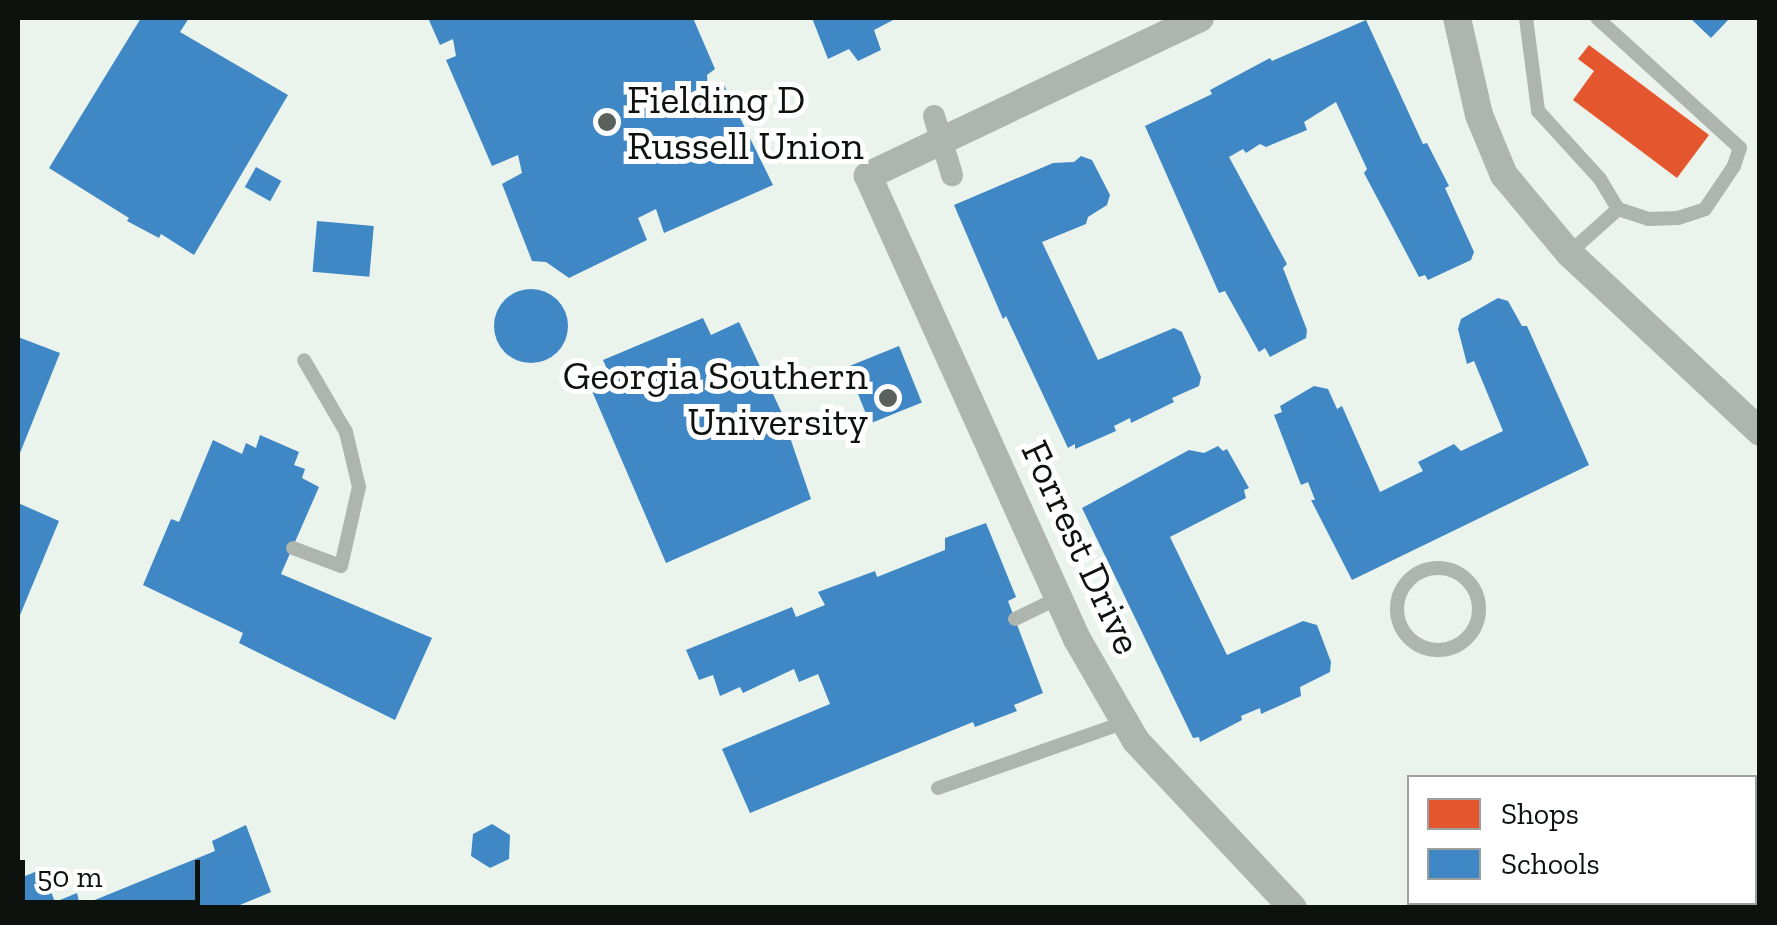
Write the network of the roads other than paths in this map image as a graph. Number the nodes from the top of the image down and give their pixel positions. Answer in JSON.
{"nodes":[{"id":1,"x":1200,"y":18,"type":"edge"},
{"id":2,"x":1526,"y":18,"type":"edge"},
{"id":3,"x":1598,"y":18,"type":"edge"},
{"id":4,"x":1454,"y":23,"type":"edge"},
{"id":5,"x":937,"y":128,"type":"junction"},
{"id":6,"x":952,"y":175,"type":"dead end"},
{"id":7,"x":1618,"y":209,"type":"junction"},
{"id":8,"x":1569,"y":253,"type":"junction"},
{"id":9,"x":304,"y":360,"type":"dead end"},
{"id":10,"x":1760,"y":432,"type":"edge"},
{"id":11,"x":293,"y":548,"type":"dead end"},
{"id":12,"x":1058,"y":598,"type":"junction"},
{"id":13,"x":1015,"y":618,"type":"dead end"},
{"id":14,"x":1476,"y":624,"type":"joint"},
{"id":15,"x":1124,"y":722,"type":"junction"},
{"id":16,"x":938,"y":788,"type":"dead end"},
{"id":17,"x":1293,"y":908,"type":"edge"}],
"edges":[{"from":1,"to":5,"type":"street"},
{"from":2,"to":7,"type":"lane"},
{"from":3,"to":7,"type":"lane"},
{"from":4,"to":8,"type":"street"},
{"from":5,"to":6,"type":"street"},
{"from":5,"to":12,"type":"street","name":"Forrest Drive"},
{"from":7,"to":8,"type":"lane"},
{"from":8,"to":10,"type":"street"},
{"from":9,"to":11,"type":"lane"},
{"from":12,"to":13,"type":"lane"},
{"from":12,"to":15,"type":"street","name":"Forrest Drive"},
{"from":14,"to":14,"type":"lane"},
{"from":15,"to":16,"type":"lane"},
{"from":15,"to":17,"type":"street","name":"Forrest Drive"}]}
